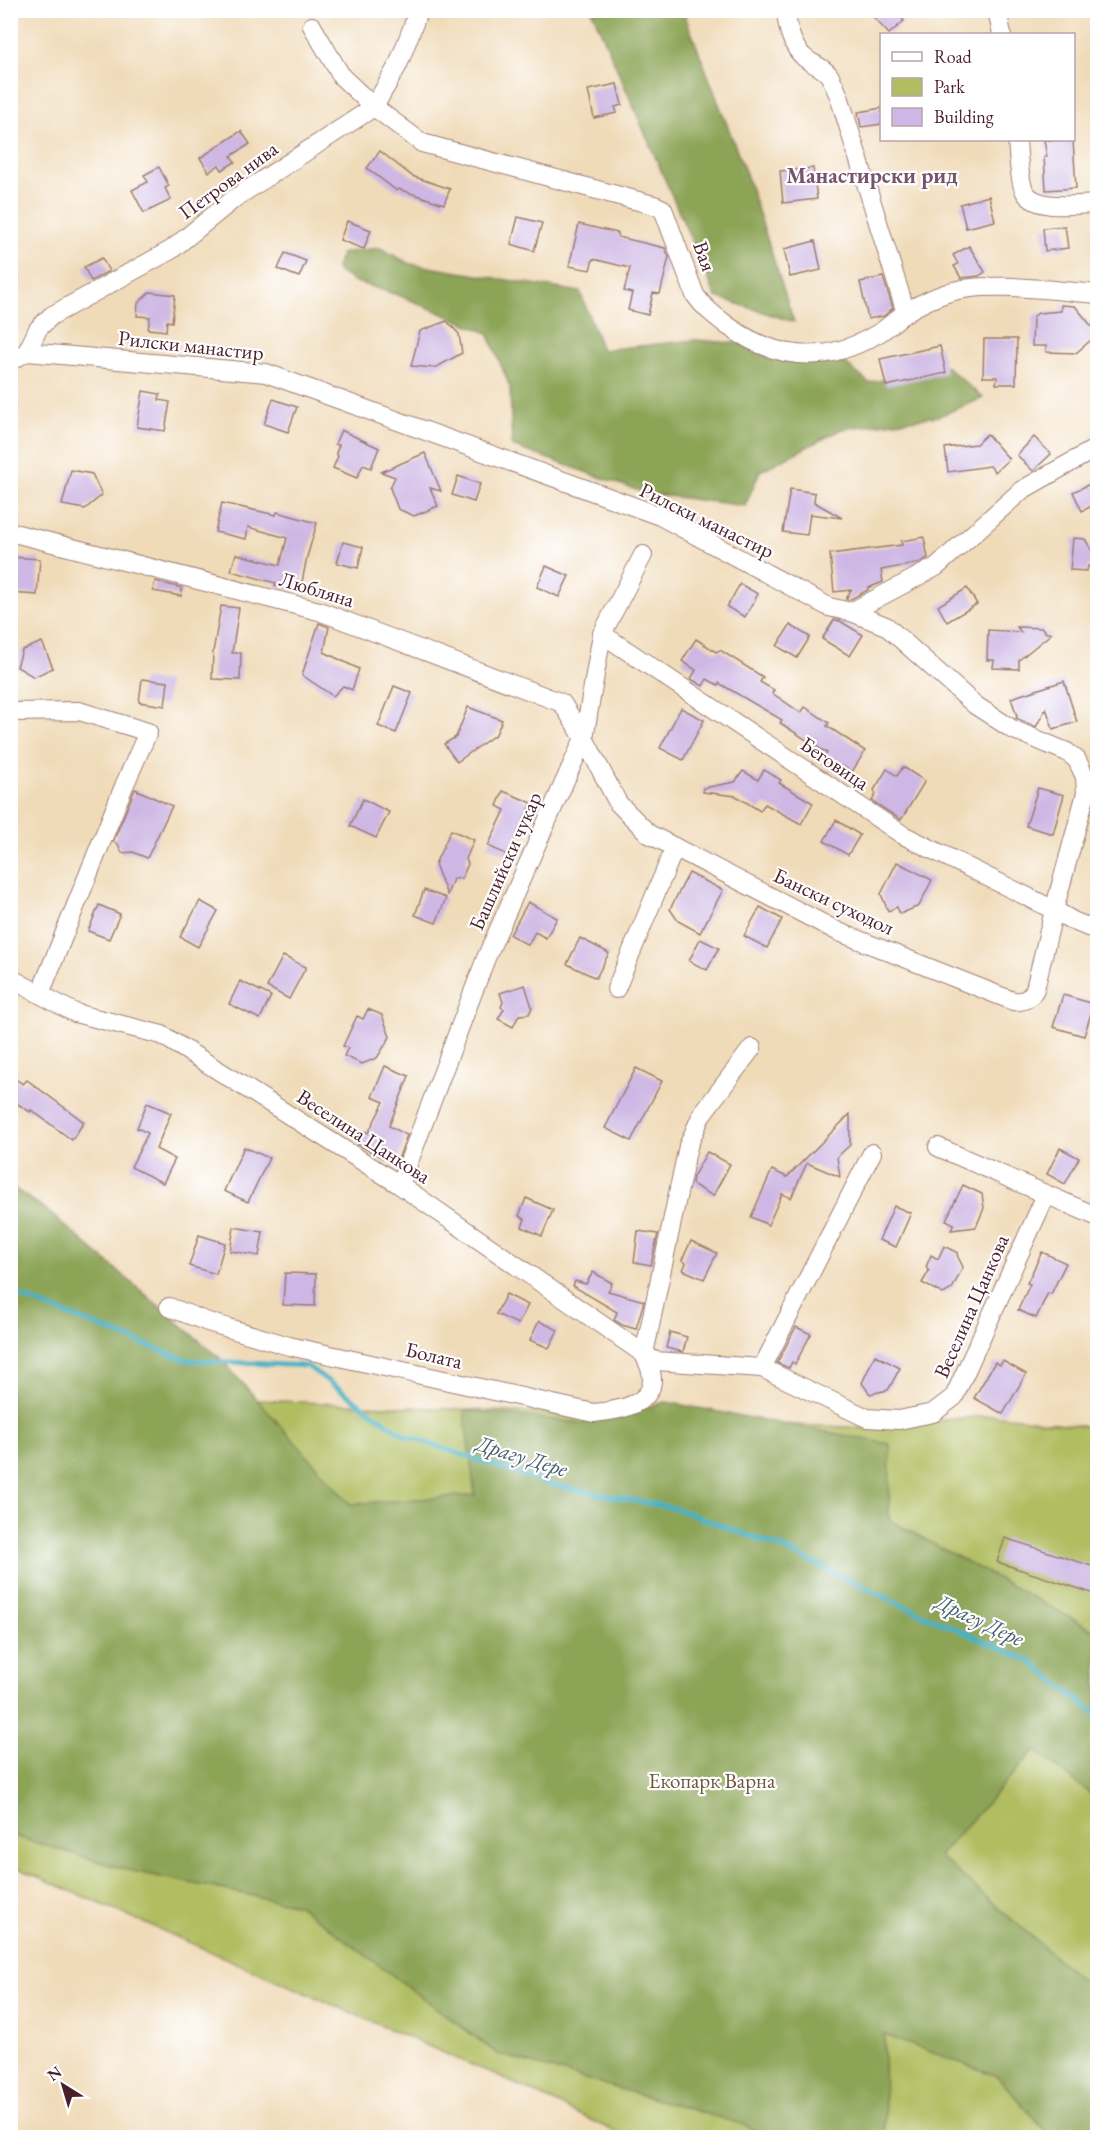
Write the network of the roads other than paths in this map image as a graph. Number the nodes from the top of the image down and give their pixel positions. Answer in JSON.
{"nodes":[{"id":1,"x":419,"y":10,"type":"edge"},
{"id":2,"x":786,"y":10,"type":"edge"},
{"id":3,"x":997,"y":10,"type":"edge"},
{"id":4,"x":312,"y":26,"type":"dead end"},
{"id":5,"x":1002,"y":33,"type":"edge"},
{"id":6,"x":374,"y":107,"type":"junction"},
{"id":7,"x":1017,"y":141,"type":"edge"},
{"id":8,"x":1098,"y":204,"type":"edge"},
{"id":9,"x":1098,"y":294,"type":"edge"},
{"id":10,"x":906,"y":313,"type":"junction"},
{"id":11,"x":27,"y":352,"type":"junction"},
{"id":12,"x":10,"y":361,"type":"edge"},
{"id":13,"x":1098,"y":447,"type":"edge"},
{"id":14,"x":10,"y":532,"type":"edge"},
{"id":15,"x":643,"y":555,"type":"dead end"},
{"id":16,"x":851,"y":612,"type":"junction"},
{"id":17,"x":603,"y":634,"type":"junction"},
{"id":18,"x":10,"y":712,"type":"edge"},
{"id":19,"x":584,"y":738,"type":"junction"},
{"id":20,"x":675,"y":847,"type":"junction"},
{"id":21,"x":1054,"y":910,"type":"junction"},
{"id":22,"x":1098,"y":931,"type":"edge"},
{"id":23,"x":10,"y":978,"type":"edge"},
{"id":24,"x":616,"y":989,"type":"dead end"},
{"id":25,"x":40,"y":994,"type":"junction"},
{"id":26,"x":752,"y":1048,"type":"dead end"},
{"id":27,"x":938,"y":1147,"type":"dead end"},
{"id":28,"x":872,"y":1153,"type":"dead end"},
{"id":29,"x":400,"y":1185,"type":"junction"},
{"id":30,"x":1046,"y":1195,"type":"junction"},
{"id":31,"x":1098,"y":1217,"type":"edge"},
{"id":32,"x":169,"y":1307,"type":"dead end"},
{"id":33,"x":644,"y":1354,"type":"junction"},
{"id":34,"x":762,"y":1368,"type":"junction"}],
"edges":[{"from":1,"to":6,"type":"street","name":"Петрова нива"},
{"from":2,"to":10,"type":"street"},
{"from":3,"to":5,"type":"street"},
{"from":4,"to":6,"type":"street","name":"Вая"},
{"from":6,"to":10,"type":"street","name":"Вая"},
{"from":6,"to":11,"type":"street","name":"Петрова нива"},
{"from":7,"to":8,"type":"street"},
{"from":9,"to":10,"type":"street","name":"Вая"},
{"from":11,"to":12,"type":"street"},
{"from":11,"to":16,"type":"street","name":"Рилски манастир"},
{"from":13,"to":16,"type":"street"},
{"from":14,"to":19,"type":"street","name":"Любляна"},
{"from":15,"to":17,"type":"street","name":"Башлийски чукар"},
{"from":16,"to":21,"type":"street","name":"Рилски манастир"},
{"from":17,"to":19,"type":"street","name":"Башлийски чукар"},
{"from":17,"to":21,"type":"street","name":"Беговица"},
{"from":18,"to":25,"type":"street"},
{"from":19,"to":20,"type":"street","name":"Бански суходол"},
{"from":19,"to":29,"type":"street","name":"Башлийски чукар"},
{"from":20,"to":21,"type":"street","name":"Бански суходол"},
{"from":20,"to":24,"type":"street"},
{"from":21,"to":22,"type":"street"},
{"from":23,"to":25,"type":"street","name":"Веселина Цанкова"},
{"from":25,"to":29,"type":"street","name":"Веселина Цанкова"},
{"from":26,"to":33,"type":"street"},
{"from":27,"to":30,"type":"street"},
{"from":28,"to":34,"type":"street"},
{"from":29,"to":33,"type":"street","name":"Веселина Цанкова"},
{"from":30,"to":31,"type":"street"},
{"from":30,"to":34,"type":"street","name":"Веселина Цанкова"},
{"from":32,"to":33,"type":"street","name":"Болата"},
{"from":33,"to":34,"type":"street","name":"Веселина Цанкова"}]}
